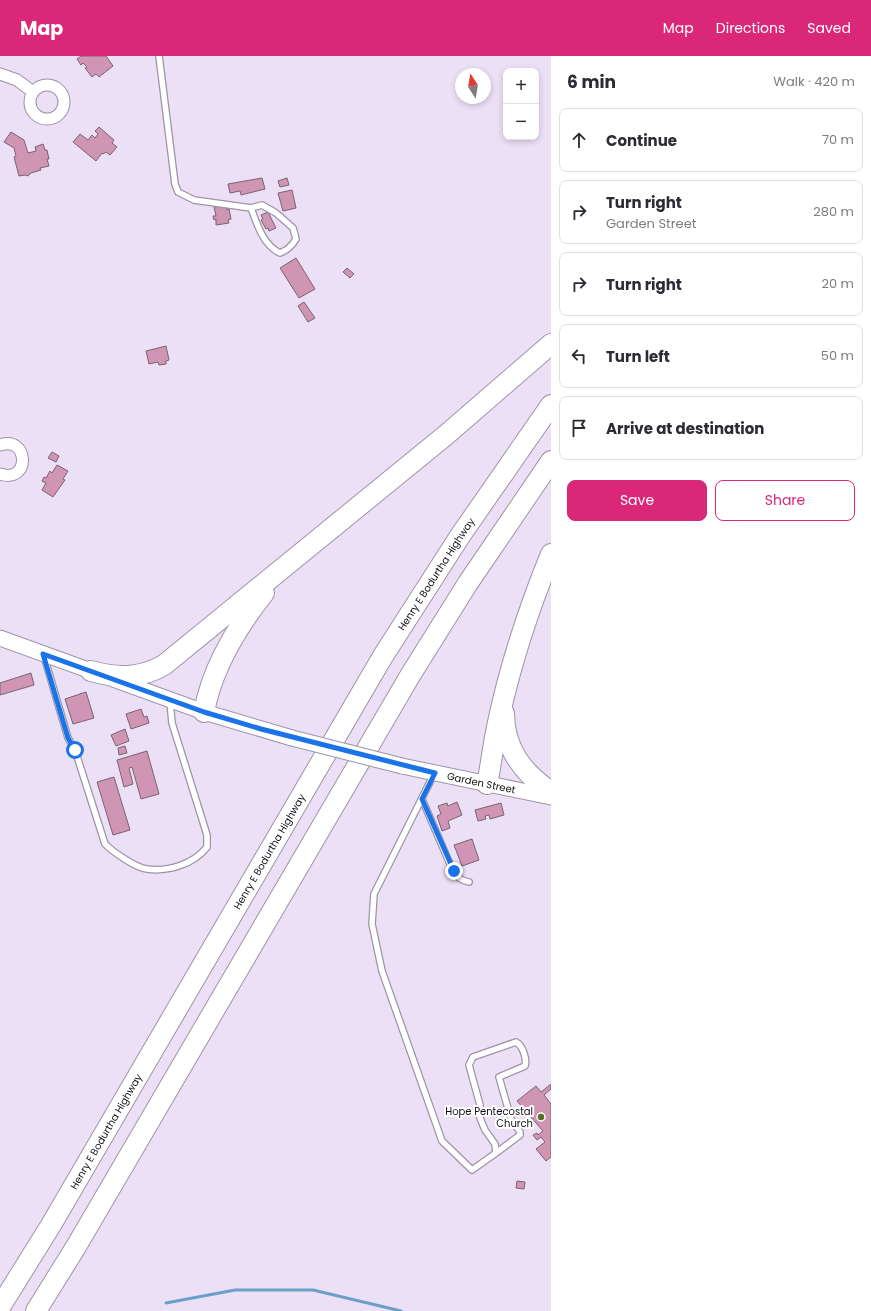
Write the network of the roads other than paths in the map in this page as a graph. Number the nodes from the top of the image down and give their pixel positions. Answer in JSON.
{"nodes":[{"id":1,"x":159,"y":56,"type":"edge"},
{"id":2,"x":0,"y":74,"type":"edge"},
{"id":3,"x":33,"y":92,"type":"dead end"},
{"id":4,"x":251,"y":208,"type":"junction"},
{"id":5,"x":551,"y":344,"type":"edge"},
{"id":6,"x":551,"y":405,"type":"edge"},
{"id":7,"x":0,"y":445,"type":"edge"},
{"id":8,"x":551,"y":461,"type":"edge"},
{"id":9,"x":0,"y":474,"type":"edge"},
{"id":10,"x":308,"y":547,"type":"junction"},
{"id":11,"x":551,"y":554,"type":"edge"},
{"id":12,"x":0,"y":638,"type":"edge"},
{"id":13,"x":43,"y":654,"type":"junction"},
{"id":14,"x":90,"y":671,"type":"junction"},
{"id":15,"x":507,"y":683,"type":"junction"},
{"id":16,"x":170,"y":699,"type":"junction"},
{"id":17,"x":204,"y":712,"type":"junction"},
{"id":18,"x":435,"y":773,"type":"junction"},
{"id":19,"x":487,"y":784,"type":"junction"},
{"id":20,"x":551,"y":792,"type":"edge"},
{"id":21,"x":551,"y":797,"type":"edge"},
{"id":22,"x":422,"y":799,"type":"junction"},
{"id":23,"x":469,"y":882,"type":"dead end"},
{"id":24,"x":496,"y":1152,"type":"junction"},
{"id":25,"x":0,"y":1307,"type":"edge"},
{"id":26,"x":36,"y":1311,"type":"edge"}],
"edges":[{"from":1,"to":4,"type":"lane"},
{"from":2,"to":3,"type":"street"},
{"from":4,"to":4,"type":"lane"},
{"from":5,"to":10,"type":"highway"},
{"from":6,"to":25,"type":"highway","name":"Henry E Bodurtha Highway"},
{"from":7,"to":9,"type":"street"},
{"from":8,"to":26,"type":"highway"},
{"from":10,"to":14,"type":"highway"},
{"from":10,"to":17,"type":"highway"},
{"from":11,"to":15,"type":"highway"},
{"from":12,"to":13,"type":"street","name":"Garden Street"},
{"from":13,"to":14,"type":"street","name":"Garden Street"},
{"from":13,"to":16,"type":"lane"},
{"from":14,"to":16,"type":"street","name":"Garden Street"},
{"from":15,"to":19,"type":"highway"},
{"from":15,"to":20,"type":"highway"},
{"from":16,"to":17,"type":"street","name":"Garden Street"},
{"from":17,"to":18,"type":"street","name":"Garden Street","bridge":true},
{"from":18,"to":19,"type":"street","name":"Garden Street"},
{"from":18,"to":22,"type":"lane"},
{"from":19,"to":21,"type":"street","name":"Garden Street"},
{"from":22,"to":23,"type":"lane"},
{"from":22,"to":24,"type":"lane"},
{"from":24,"to":24,"type":"lane"}]}
